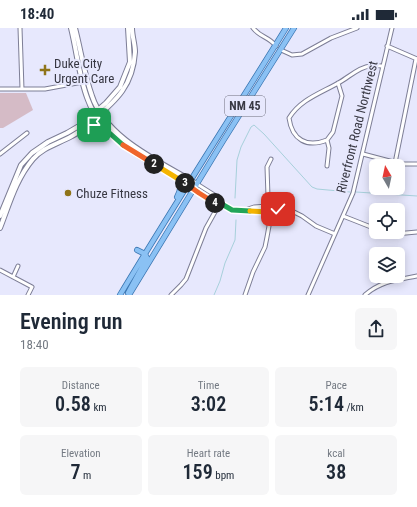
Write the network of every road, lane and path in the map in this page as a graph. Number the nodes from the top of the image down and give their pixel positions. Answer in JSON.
{"nodes":[{"id":1,"x":20,"y":28,"type":"edge"},
{"id":2,"x":71,"y":28,"type":"edge"},
{"id":3,"x":75,"y":28,"type":"edge"},
{"id":4,"x":128,"y":28,"type":"edge"},
{"id":5,"x":132,"y":28,"type":"edge"},
{"id":6,"x":253,"y":28,"type":"edge"},
{"id":7,"x":287,"y":28,"type":"edge"},
{"id":8,"x":294,"y":28,"type":"edge"},
{"id":9,"x":357,"y":28,"type":"edge"},
{"id":10,"x":391,"y":28,"type":"edge"},
{"id":11,"x":276,"y":46,"type":"junction"},
{"id":12,"x":387,"y":46,"type":"junction"},
{"id":13,"x":281,"y":50,"type":"junction"},
{"id":14,"x":417,"y":59,"type":"edge"},
{"id":15,"x":382,"y":66,"type":"junction"},
{"id":16,"x":88,"y":81,"type":"junction"},
{"id":17,"x":83,"y":82,"type":"junction"},
{"id":18,"x":338,"y":83,"type":"junction"},
{"id":19,"x":258,"y":86,"type":"junction"},
{"id":20,"x":0,"y":89,"type":"edge"},
{"id":21,"x":22,"y":89,"type":"junction"},
{"id":22,"x":232,"y":105,"type":"dead end"},
{"id":23,"x":238,"y":107,"type":"junction"},
{"id":24,"x":99,"y":112,"type":"junction"},
{"id":25,"x":95,"y":115,"type":"junction"},
{"id":26,"x":105,"y":129,"type":"junction"},
{"id":27,"x":229,"y":132,"type":"junction"},
{"id":28,"x":27,"y":134,"type":"dead end"},
{"id":29,"x":67,"y":139,"type":"junction"},
{"id":30,"x":327,"y":140,"type":"junction"},
{"id":31,"x":0,"y":154,"type":"edge"},
{"id":32,"x":363,"y":154,"type":"junction"},
{"id":33,"x":271,"y":159,"type":"dead end"},
{"id":34,"x":381,"y":159,"type":"edge"},
{"id":35,"x":396,"y":159,"type":"edge"},
{"id":36,"x":405,"y":163,"type":"edge"},
{"id":37,"x":417,"y":164,"type":"edge"},
{"id":38,"x":326,"y":166,"type":"dead end"},
{"id":39,"x":178,"y":178,"type":"junction"},
{"id":40,"x":190,"y":183,"type":"junction"},
{"id":41,"x":197,"y":184,"type":"junction"},
{"id":42,"x":194,"y":189,"type":"junction"},
{"id":43,"x":220,"y":203,"type":"junction"},
{"id":44,"x":268,"y":206,"type":"junction"},
{"id":45,"x":282,"y":208,"type":"junction"},
{"id":46,"x":3,"y":210,"type":"edge"},
{"id":47,"x":244,"y":210,"type":"junction"},
{"id":48,"x":268,"y":212,"type":"junction"},
{"id":49,"x":170,"y":213,"type":"junction"},
{"id":50,"x":0,"y":216,"type":"edge"},
{"id":51,"x":343,"y":216,"type":"junction"},
{"id":52,"x":369,"y":226,"type":"edge"},
{"id":53,"x":0,"y":228,"type":"edge"},
{"id":54,"x":417,"y":232,"type":"edge"},
{"id":55,"x":405,"y":233,"type":"edge"},
{"id":56,"x":335,"y":234,"type":"junction"},
{"id":57,"x":137,"y":250,"type":"dead end"},
{"id":58,"x":145,"y":254,"type":"junction"},
{"id":59,"x":18,"y":266,"type":"dead end"},
{"id":60,"x":0,"y":270,"type":"edge"},
{"id":61,"x":13,"y":276,"type":"junction"},
{"id":62,"x":417,"y":276,"type":"edge"},
{"id":63,"x":28,"y":295,"type":"edge"},
{"id":64,"x":120,"y":295,"type":"edge"},
{"id":65,"x":128,"y":295,"type":"edge"},
{"id":66,"x":171,"y":295,"type":"edge"},
{"id":67,"x":245,"y":295,"type":"edge"},
{"id":68,"x":308,"y":295,"type":"edge"},
{"id":69,"x":365,"y":295,"type":"edge"}],
"edges":[{"from":1,"to":21,"type":"street"},
{"from":2,"to":17,"type":"main road"},
{"from":3,"to":16,"type":"main road"},
{"from":4,"to":24,"type":"main road"},
{"from":5,"to":24,"type":"main road"},
{"from":6,"to":11,"type":"street"},
{"from":7,"to":11,"type":"main road","number":"NM 45"},
{"from":7,"to":13,"type":"main road"},
{"from":8,"to":13,"type":"main road","number":"NM 45"},
{"from":9,"to":13,"type":"street"},
{"from":10,"to":12,"type":"street","name":"Riverfront Road Northwest"},
{"from":11,"to":19,"type":"main road"},
{"from":11,"to":23,"type":"main road","number":"NM 45"},
{"from":12,"to":14,"type":"street"},
{"from":12,"to":15,"type":"street","name":"Riverfront Road Northwest"},
{"from":13,"to":19,"type":"main road","number":"NM 45"},
{"from":14,"to":35,"type":"street"},
{"from":15,"to":18,"type":"street"},
{"from":15,"to":32,"type":"street","name":"Riverfront Road Northwest"},
{"from":16,"to":17,"type":"street"},
{"from":16,"to":24,"type":"main road"},
{"from":17,"to":21,"type":"street"},
{"from":17,"to":25,"type":"main road"},
{"from":18,"to":30,"type":"street"},
{"from":18,"to":30,"type":"street"},
{"from":19,"to":27,"type":"main road","number":"NM 45"},
{"from":20,"to":21,"type":"street"},
{"from":22,"to":23,"type":"main road"},
{"from":23,"to":27,"type":"main road"},
{"from":23,"to":40,"type":"main road","number":"NM 45"},
{"from":24,"to":25,"type":"main road"},
{"from":24,"to":40,"type":"main road"},
{"from":25,"to":26,"type":"main road"},
{"from":25,"to":29,"type":"main road"},
{"from":25,"to":46,"type":"main road"},
{"from":26,"to":29,"type":"main road"},
{"from":26,"to":39,"type":"main road"},
{"from":27,"to":41,"type":"main road","number":"NM 45"},
{"from":28,"to":31,"type":"street"},
{"from":29,"to":46,"type":"main road"},
{"from":30,"to":38,"type":"street"},
{"from":32,"to":34,"type":"street"},
{"from":32,"to":51,"type":"street","name":"Riverfront Road Northwest"},
{"from":33,"to":44,"type":"street"},
{"from":36,"to":37,"type":"street"},
{"from":39,"to":40,"type":"main road"},
{"from":39,"to":49,"type":"main road"},
{"from":40,"to":41,"type":"main road"},
{"from":40,"to":42,"type":"main road"},
{"from":40,"to":49,"type":"main road","number":"NM 45"},
{"from":41,"to":42,"type":"main road","number":"NM 45"},
{"from":41,"to":43,"type":"street"},
{"from":42,"to":43,"type":"street"},
{"from":42,"to":65,"type":"main road","number":"NM 45"},
{"from":43,"to":47,"type":"street"},
{"from":43,"to":66,"type":"street"},
{"from":44,"to":45,"type":"street"},
{"from":44,"to":47,"type":"street"},
{"from":44,"to":48,"type":"street"},
{"from":45,"to":48,"type":"street"},
{"from":45,"to":56,"type":"street"},
{"from":46,"to":50,"type":"main road"},
{"from":46,"to":53,"type":"main road"},
{"from":47,"to":48,"type":"street"},
{"from":48,"to":67,"type":"street"},
{"from":49,"to":58,"type":"main road","number":"NM 45"},
{"from":51,"to":52,"type":"street"},
{"from":51,"to":56,"type":"street","name":"Riverfront Road Northwest"},
{"from":54,"to":55,"type":"street"},
{"from":56,"to":68,"type":"street","name":"Riverfront Road Northwest"},
{"from":57,"to":58,"type":"main road"},
{"from":58,"to":64,"type":"main road","number":"NM 45"},
{"from":58,"to":65,"type":"main road"},
{"from":59,"to":61,"type":"street"},
{"from":60,"to":61,"type":"street"},
{"from":61,"to":63,"type":"street"},
{"from":62,"to":69,"type":"street"}]}
